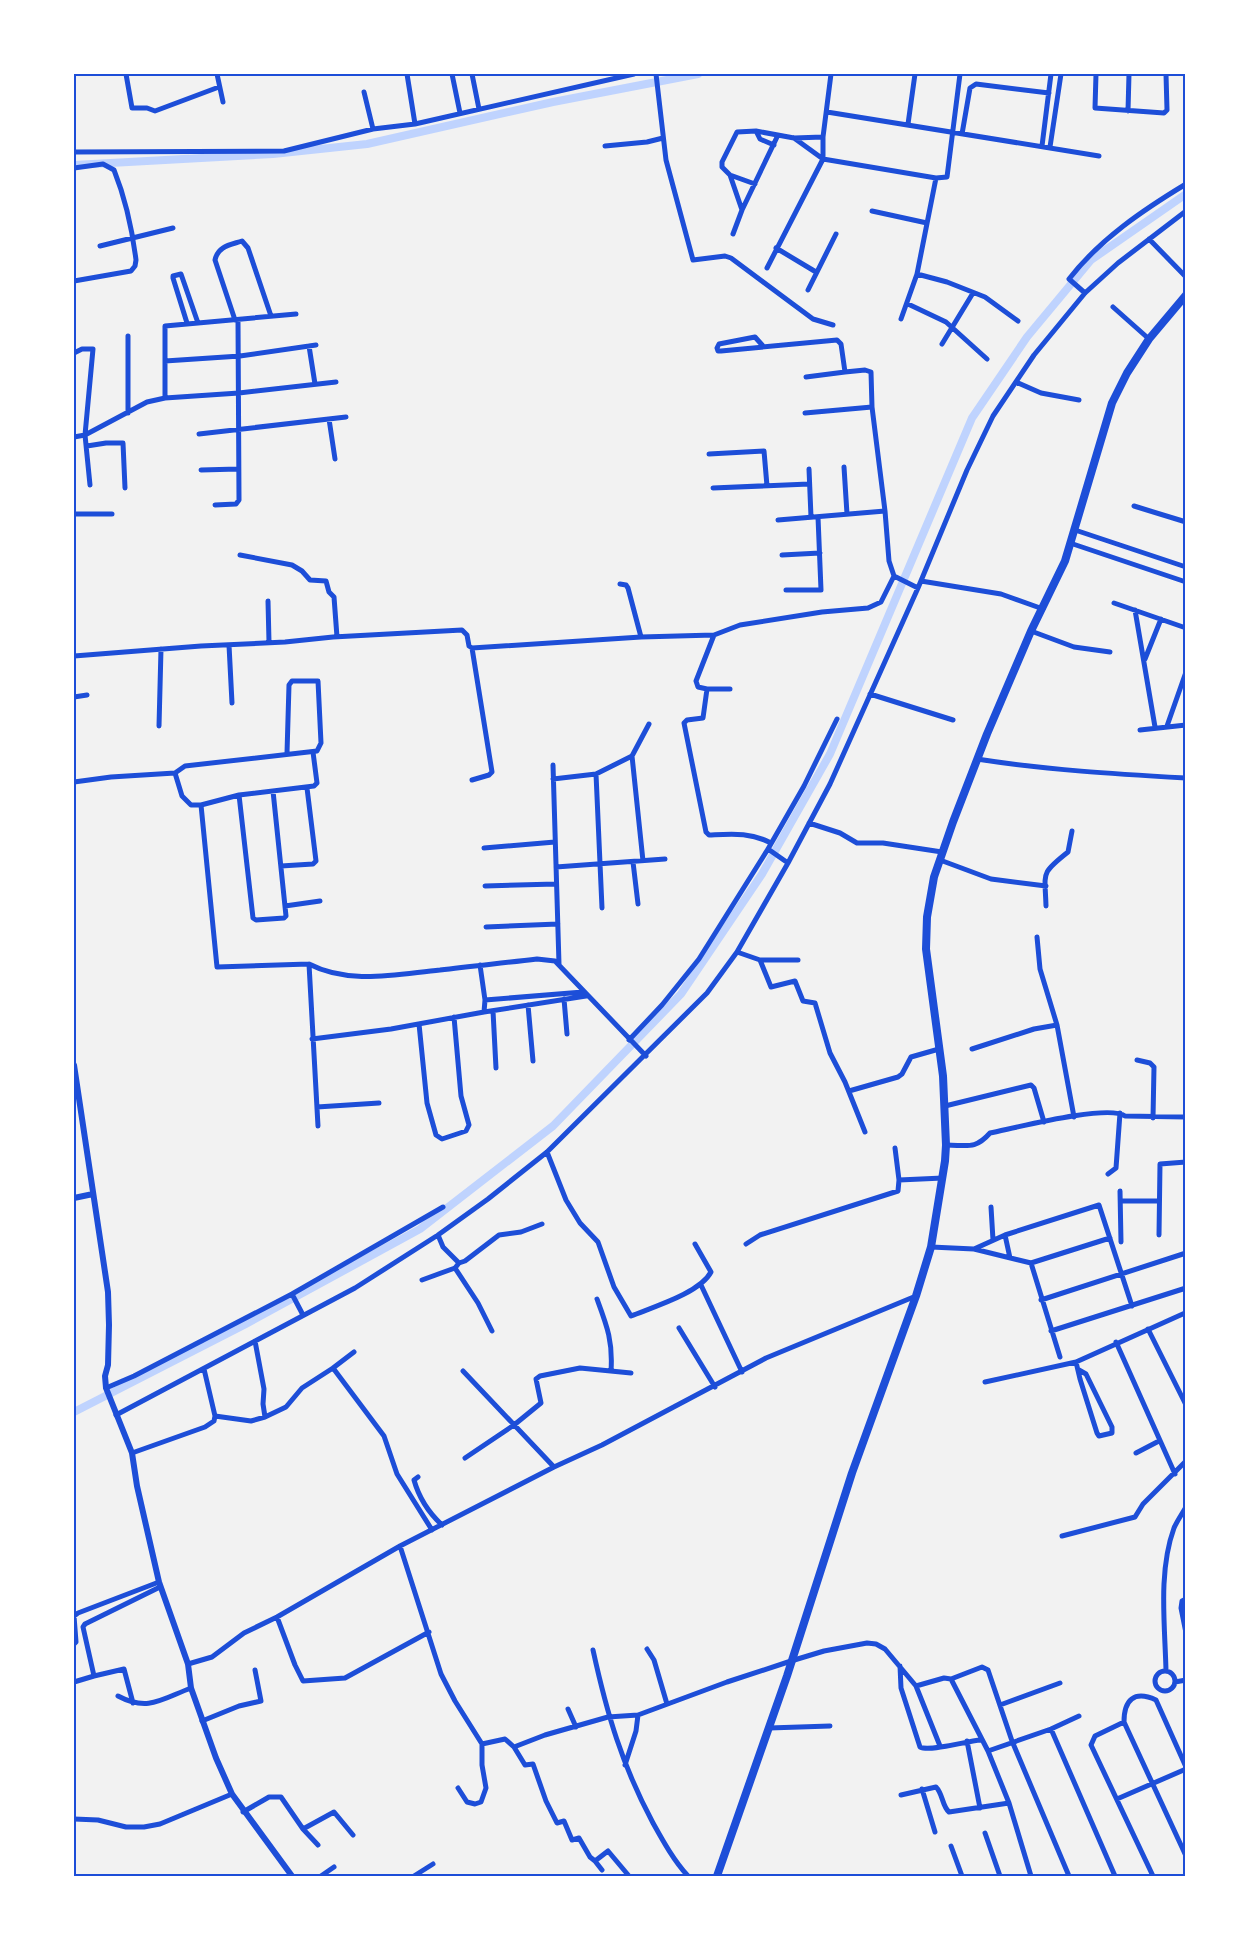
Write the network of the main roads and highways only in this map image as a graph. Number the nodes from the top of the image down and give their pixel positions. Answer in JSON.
{"nodes":[{"id":1,"x":1185,"y":296,"type":"edge"},
{"id":2,"x":717,"y":1876,"type":"edge"}],
"edges":[{"from":1,"to":2,"type":"main road"}]}
